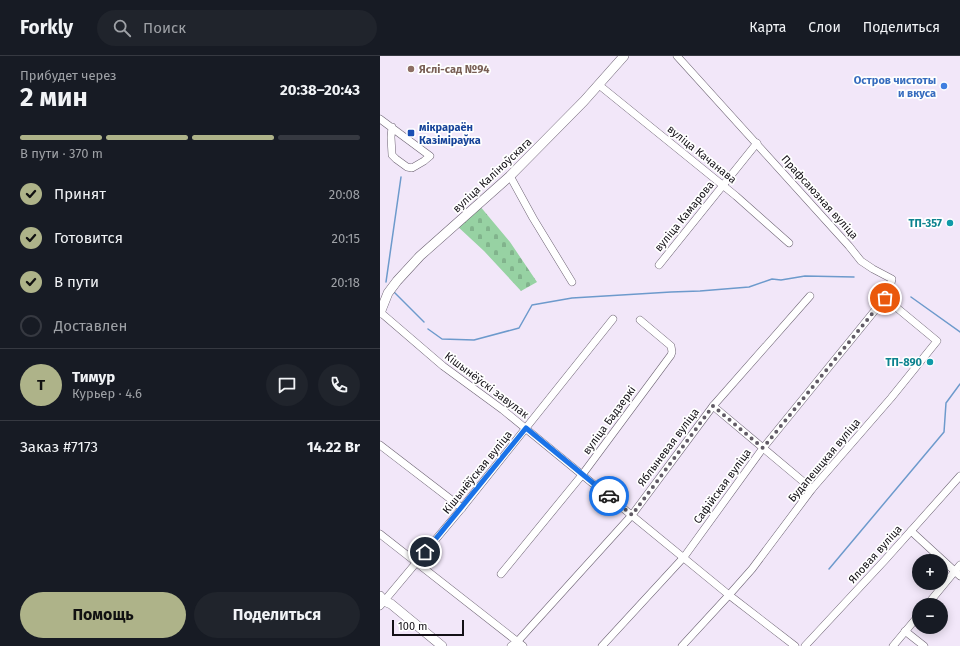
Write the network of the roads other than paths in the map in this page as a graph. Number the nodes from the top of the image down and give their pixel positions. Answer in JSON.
{"nodes":[{"id":1,"x":624,"y":56,"type":"edge"},
{"id":2,"x":677,"y":56,"type":"edge"},
{"id":3,"x":600,"y":85,"type":"junction"},
{"id":4,"x":380,"y":118,"type":"edge"},
{"id":5,"x":392,"y":127,"type":"junction"},
{"id":6,"x":757,"y":143,"type":"junction"},
{"id":7,"x":510,"y":176,"type":"junction"},
{"id":8,"x":723,"y":186,"type":"junction"},
{"id":9,"x":789,"y":243,"type":"dead end"},
{"id":10,"x":659,"y":265,"type":"dead end"},
{"id":11,"x":572,"y":282,"type":"dead end"},
{"id":12,"x":810,"y":296,"type":"dead end"},
{"id":13,"x":885,"y":298,"type":"junction"},
{"id":14,"x":380,"y":313,"type":"edge"},
{"id":15,"x":613,"y":319,"type":"dead end"},
{"id":16,"x":640,"y":320,"type":"dead end"},
{"id":17,"x":713,"y":406,"type":"junction"},
{"id":18,"x":526,"y":428,"type":"junction"},
{"id":19,"x":380,"y":445,"type":"edge"},
{"id":20,"x":763,"y":448,"type":"junction"},
{"id":21,"x":582,"y":475,"type":"junction"},
{"id":22,"x":960,"y":476,"type":"edge"},
{"id":23,"x":812,"y":489,"type":"junction"},
{"id":24,"x":462,"y":508,"type":"junction"},
{"id":25,"x":632,"y":515,"type":"junction"},
{"id":26,"x":911,"y":531,"type":"junction"},
{"id":27,"x":380,"y":534,"type":"edge"},
{"id":28,"x":684,"y":557,"type":"junction"},
{"id":29,"x":416,"y":562,"type":"junction"},
{"id":30,"x":960,"y":566,"type":"edge"},
{"id":31,"x":501,"y":574,"type":"dead end"},
{"id":32,"x":957,"y":574,"type":"edge"},
{"id":33,"x":729,"y":595,"type":"junction"},
{"id":34,"x":934,"y":598,"type":"edge"},
{"id":35,"x":381,"y":601,"type":"edge"},
{"id":36,"x":912,"y":624,"type":"edge"},
{"id":37,"x":906,"y":631,"type":"junction"},
{"id":38,"x":517,"y":645,"type":"edge"},
{"id":39,"x":442,"y":646,"type":"edge"},
{"id":40,"x":602,"y":646,"type":"edge"},
{"id":41,"x":682,"y":646,"type":"edge"},
{"id":42,"x":795,"y":646,"type":"edge"},
{"id":43,"x":805,"y":646,"type":"edge"},
{"id":44,"x":893,"y":646,"type":"edge"},
{"id":45,"x":924,"y":646,"type":"edge"}],
"edges":[{"from":1,"to":3,"type":"main road","name":"вуліца Каліноўскага"},
{"from":2,"to":6,"type":"street","name":"Прафсаюзная вуліца"},
{"from":3,"to":7,"type":"main road","name":"вуліца Каліноўскага"},
{"from":3,"to":8,"type":"street","name":"вуліца Качанава"},
{"from":4,"to":5,"type":"street"},
{"from":5,"to":5,"type":"street"},
{"from":6,"to":8,"type":"street","name":"вуліца Камарова"},
{"from":6,"to":13,"type":"street","name":"Прафсаюзная вуліца"},
{"from":7,"to":11,"type":"street"},
{"from":7,"to":14,"type":"main road","name":"вуліца Каліноўскага"},
{"from":8,"to":9,"type":"street","name":"вуліца Качанава"},
{"from":8,"to":10,"type":"street","name":"вуліца Камарова"},
{"from":12,"to":17,"type":"street","name":"Яблыневая вуліца"},
{"from":13,"to":20,"type":"street","name":"Сафійская вуліца"},
{"from":13,"to":23,"type":"street","name":"Будапешцкая вуліца"},
{"from":14,"to":18,"type":"street","name":"Кішынёўскі завулак"},
{"from":15,"to":18,"type":"street","name":"Кішынёўская вуліца"},
{"from":16,"to":21,"type":"street","name":"вуліца Бадзеркі"},
{"from":17,"to":20,"type":"street"},
{"from":17,"to":25,"type":"street","name":"Яблыневая вуліца"},
{"from":18,"to":21,"type":"street","name":"Кішынёўскі завулак"},
{"from":18,"to":24,"type":"street","name":"Кішынёўская вуліца"},
{"from":19,"to":24,"type":"street"},
{"from":20,"to":23,"type":"street"},
{"from":20,"to":28,"type":"street","name":"Сафійская вуліца"},
{"from":21,"to":25,"type":"street"},
{"from":21,"to":31,"type":"street","name":"вуліца Бадзеркі"},
{"from":22,"to":26,"type":"street","name":"Яловая вуліца"},
{"from":23,"to":33,"type":"street","name":"Будапешцкая вуліца"},
{"from":24,"to":29,"type":"street","name":"Кішынёўская вуліца"},
{"from":25,"to":28,"type":"street"},
{"from":25,"to":38,"type":"street","name":"Яблыневая вуліца"},
{"from":26,"to":32,"type":"street"},
{"from":26,"to":43,"type":"street","name":"Яловая вуліца"},
{"from":27,"to":29,"type":"street"},
{"from":28,"to":33,"type":"street"},
{"from":28,"to":40,"type":"street","name":"Сафійская вуліца"},
{"from":29,"to":35,"type":"street","name":"Кішынёўская вуліца"},
{"from":29,"to":38,"type":"street"},
{"from":30,"to":32,"type":"street"},
{"from":32,"to":34,"type":"street"},
{"from":33,"to":41,"type":"street","name":"Будапешцкая вуліца"},
{"from":33,"to":42,"type":"street"},
{"from":35,"to":39,"type":"main road"},
{"from":36,"to":37,"type":"street"},
{"from":37,"to":44,"type":"street"},
{"from":37,"to":45,"type":"street"}]}
